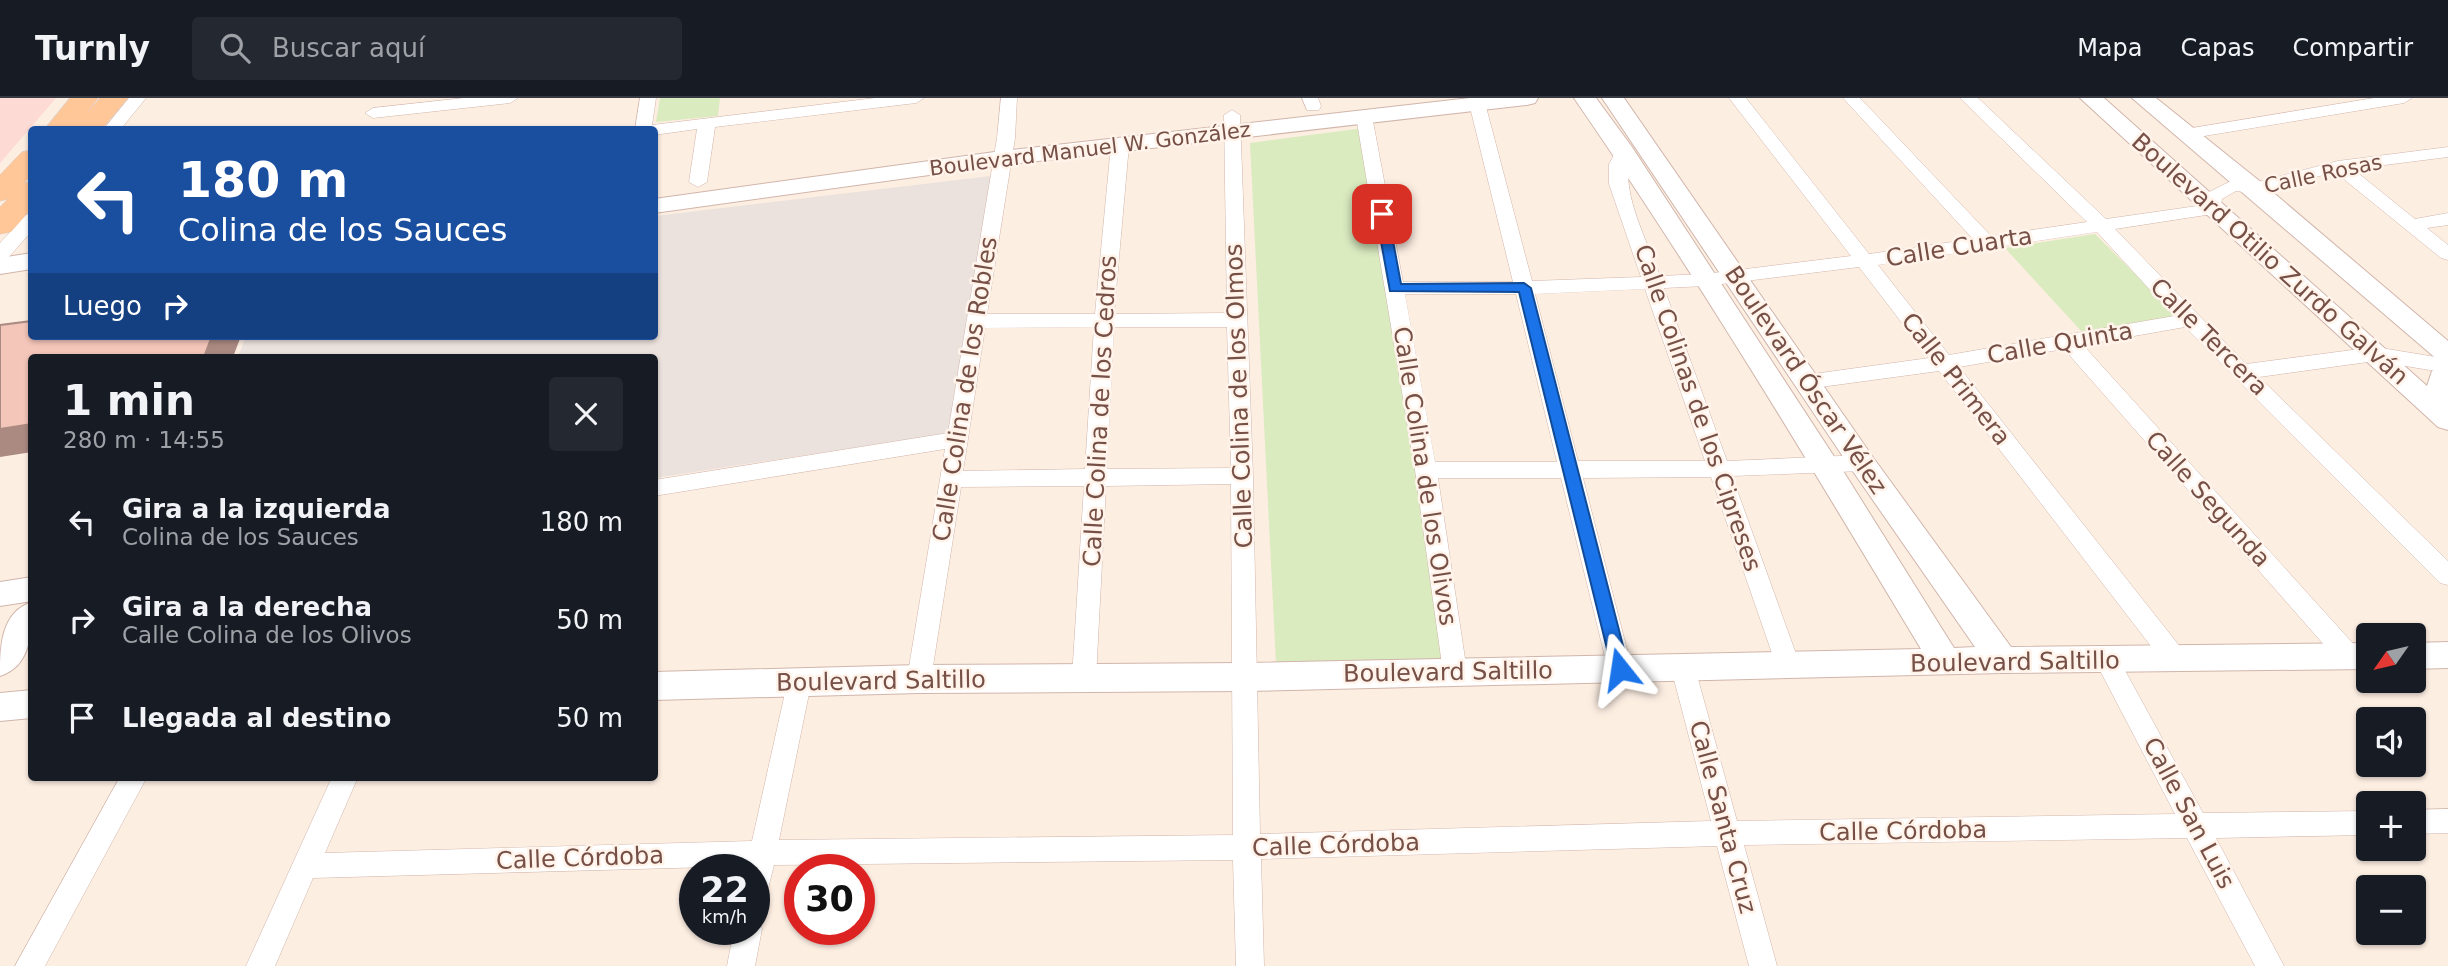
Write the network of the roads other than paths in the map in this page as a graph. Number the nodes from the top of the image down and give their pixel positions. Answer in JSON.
{"nodes":[{"id":1,"x":85,"y":98,"type":"edge"},
{"id":2,"x":115,"y":98,"type":"edge"},
{"id":3,"x":138,"y":98,"type":"edge"},
{"id":4,"x":384,"y":98,"type":"edge"},
{"id":5,"x":510,"y":98,"type":"edge"},
{"id":6,"x":648,"y":98,"type":"edge"},
{"id":7,"x":733,"y":98,"type":"edge"},
{"id":8,"x":916,"y":98,"type":"edge"},
{"id":9,"x":1009,"y":98,"type":"edge"},
{"id":10,"x":1385,"y":98,"type":"edge"},
{"id":11,"x":1527,"y":98,"type":"edge"},
{"id":12,"x":1586,"y":98,"type":"edge"},
{"id":13,"x":1614,"y":98,"type":"edge"},
{"id":14,"x":1737,"y":98,"type":"edge"},
{"id":15,"x":1852,"y":98,"type":"edge"},
{"id":16,"x":1968,"y":98,"type":"edge"},
{"id":17,"x":2091,"y":98,"type":"edge"},
{"id":18,"x":2143,"y":98,"type":"edge"},
{"id":19,"x":2404,"y":98,"type":"edge"},
{"id":20,"x":1311,"y":102,"type":"edge"},
{"id":21,"x":2344,"y":102,"type":"edge"},
{"id":22,"x":1477,"y":103,"type":"junction"},
{"id":23,"x":373,"y":113,"type":"junction"},
{"id":24,"x":1364,"y":116,"type":"junction"},
{"id":25,"x":730,"y":121,"type":"junction"},
{"id":26,"x":708,"y":123,"type":"junction"},
{"id":27,"x":1232,"y":124,"type":"junction"},
{"id":28,"x":60,"y":126,"type":"edge"},
{"id":29,"x":90,"y":126,"type":"edge"},
{"id":30,"x":114,"y":126,"type":"edge"},
{"id":31,"x":365,"y":126,"type":"edge"},
{"id":32,"x":644,"y":126,"type":"edge"},
{"id":33,"x":658,"y":129,"type":"edge"},
{"id":34,"x":2186,"y":134,"type":"junction"},
{"id":35,"x":1120,"y":145,"type":"junction"},
{"id":36,"x":1004,"y":148,"type":"junction"},
{"id":37,"x":2149,"y":149,"type":"junction"},
{"id":38,"x":1624,"y":152,"type":"junction"},
{"id":39,"x":2448,"y":152,"type":"edge"},
{"id":40,"x":28,"y":162,"type":"edge"},
{"id":41,"x":2338,"y":166,"type":"junction"},
{"id":42,"x":698,"y":182,"type":"junction"},
{"id":43,"x":658,"y":187,"type":"edge"},
{"id":44,"x":2254,"y":188,"type":"junction"},
{"id":45,"x":0,"y":192,"type":"edge"},
{"id":46,"x":28,"y":194,"type":"edge"},
{"id":47,"x":658,"y":205,"type":"edge"},
{"id":48,"x":2213,"y":209,"type":"junction"},
{"id":49,"x":2448,"y":219,"type":"edge"},
{"id":50,"x":28,"y":224,"type":"edge"},
{"id":51,"x":0,"y":225,"type":"edge"},
{"id":52,"x":2101,"y":225,"type":"junction"},
{"id":53,"x":2411,"y":225,"type":"junction"},
{"id":54,"x":1987,"y":243,"type":"junction"},
{"id":55,"x":2448,"y":254,"type":"edge"},
{"id":56,"x":0,"y":255,"type":"edge"},
{"id":57,"x":2331,"y":255,"type":"junction"},
{"id":58,"x":1863,"y":261,"type":"junction"},
{"id":59,"x":28,"y":262,"type":"edge"},
{"id":60,"x":0,"y":266,"type":"edge"},
{"id":61,"x":1735,"y":277,"type":"junction"},
{"id":62,"x":28,"y":280,"type":"edge"},
{"id":63,"x":1705,"y":280,"type":"junction"},
{"id":64,"x":0,"y":284,"type":"edge"},
{"id":65,"x":1655,"y":284,"type":"junction"},
{"id":66,"x":1395,"y":288,"type":"junction"},
{"id":67,"x":1524,"y":288,"type":"junction"},
{"id":68,"x":2382,"y":297,"type":"junction"},
{"id":69,"x":1238,"y":320,"type":"junction"},
{"id":70,"x":2189,"y":320,"type":"junction"},
{"id":71,"x":977,"y":321,"type":"junction"},
{"id":72,"x":1104,"y":321,"type":"junction"},
{"id":73,"x":2068,"y":341,"type":"junction"},
{"id":74,"x":2375,"y":354,"type":"junction"},
{"id":75,"x":2448,"y":355,"type":"edge"},
{"id":76,"x":1944,"y":363,"type":"junction"},
{"id":77,"x":2448,"y":366,"type":"edge"},
{"id":78,"x":2244,"y":372,"type":"junction"},
{"id":79,"x":2448,"y":374,"type":"edge"},
{"id":80,"x":1806,"y":382,"type":"junction"},
{"id":81,"x":2448,"y":409,"type":"edge"},
{"id":82,"x":2448,"y":420,"type":"edge"},
{"id":83,"x":957,"y":439,"type":"junction"},
{"id":84,"x":1862,"y":463,"type":"junction"},
{"id":85,"x":1825,"y":465,"type":"junction"},
{"id":86,"x":1719,"y":469,"type":"junction"},
{"id":87,"x":1426,"y":470,"type":"junction"},
{"id":88,"x":1568,"y":470,"type":"junction"},
{"id":89,"x":1242,"y":476,"type":"junction"},
{"id":90,"x":950,"y":479,"type":"junction"},
{"id":91,"x":1097,"y":480,"type":"junction"},
{"id":92,"x":658,"y":487,"type":"edge"},
{"id":93,"x":2448,"y":576,"type":"edge"},
{"id":94,"x":28,"y":590,"type":"edge"},
{"id":95,"x":0,"y":594,"type":"edge"},
{"id":96,"x":28,"y":620,"type":"edge"},
{"id":97,"x":2356,"y":654,"type":"edge"},
{"id":98,"x":2448,"y":655,"type":"edge"},
{"id":99,"x":2356,"y":656,"type":"edge"},
{"id":100,"x":2426,"y":656,"type":"edge"},
{"id":101,"x":2002,"y":660,"type":"junction"},
{"id":102,"x":2176,"y":660,"type":"junction"},
{"id":103,"x":2107,"y":661,"type":"junction"},
{"id":104,"x":1946,"y":662,"type":"junction"},
{"id":105,"x":0,"y":663,"type":"edge"},
{"id":106,"x":1788,"y":665,"type":"junction"},
{"id":107,"x":1683,"y":668,"type":"junction"},
{"id":108,"x":1620,"y":669,"type":"junction"},
{"id":109,"x":1455,"y":672,"type":"junction"},
{"id":110,"x":1246,"y":677,"type":"junction"},
{"id":111,"x":1084,"y":678,"type":"junction"},
{"id":112,"x":919,"y":679,"type":"junction"},
{"id":113,"x":799,"y":684,"type":"junction"},
{"id":114,"x":658,"y":686,"type":"edge"},
{"id":115,"x":28,"y":704,"type":"edge"},
{"id":116,"x":0,"y":707,"type":"edge"},
{"id":117,"x":132,"y":781,"type":"edge"},
{"id":118,"x":343,"y":781,"type":"edge"},
{"id":119,"x":2448,"y":821,"type":"edge"},
{"id":120,"x":2426,"y":822,"type":"edge"},
{"id":121,"x":2356,"y":823,"type":"edge"},
{"id":122,"x":2196,"y":828,"type":"junction"},
{"id":123,"x":1727,"y":833,"type":"junction"},
{"id":124,"x":1245,"y":847,"type":"junction"},
{"id":125,"x":762,"y":853,"type":"junction"},
{"id":126,"x":304,"y":866,"type":"junction"},
{"id":127,"x":745,"y":945,"type":"edge"},
{"id":128,"x":29,"y":966,"type":"edge"},
{"id":129,"x":260,"y":966,"type":"edge"},
{"id":130,"x":741,"y":966,"type":"edge"},
{"id":131,"x":1250,"y":966,"type":"edge"},
{"id":132,"x":1763,"y":966,"type":"edge"},
{"id":133,"x":2270,"y":966,"type":"edge"}],
"edges":[{"from":1,"to":28,"type":"main road"},
{"from":2,"to":29,"type":"main road"},
{"from":3,"to":30,"type":"street"},
{"from":4,"to":23,"type":"street"},
{"from":5,"to":23,"type":"street"},
{"from":6,"to":32,"type":"street"},
{"from":7,"to":25,"type":"street"},
{"from":8,"to":25,"type":"street"},
{"from":9,"to":36,"type":"street","name":"Calle Colina de los Robles"},
{"from":10,"to":20,"type":"street","name":"Boulevard Manuel W. González"},
{"from":11,"to":22,"type":"street","name":"Boulevard Manuel W. González"},
{"from":12,"to":38,"type":"street","name":"Boulevard Óscar Vélez"},
{"from":13,"to":61,"type":"street","name":"Boulevard Óscar Vélez"},
{"from":14,"to":58,"type":"street","name":"Calle Primera"},
{"from":15,"to":54,"type":"street"},
{"from":16,"to":52,"type":"street","name":"Calle Tercera"},
{"from":17,"to":37,"type":"street","name":"Boulevard Otilio Zurdo Galván"},
{"from":18,"to":34,"type":"street","name":"Boulevard Otilio Zurdo Galván"},
{"from":19,"to":21,"type":"street"},
{"from":20,"to":27,"type":"street","name":"Boulevard Manuel W. González"},
{"from":21,"to":34,"type":"street"},
{"from":22,"to":24,"type":"street","name":"Boulevard Manuel W. González"},
{"from":22,"to":67,"type":"street"},
{"from":23,"to":31,"type":"street"},
{"from":24,"to":27,"type":"street","name":"Boulevard Manuel W. González"},
{"from":24,"to":66,"type":"street","name":"Calle Colina de los Olivos"},
{"from":25,"to":26,"type":"street"},
{"from":26,"to":33,"type":"street"},
{"from":26,"to":42,"type":"street"},
{"from":27,"to":35,"type":"street","name":"Boulevard Manuel W. González"},
{"from":27,"to":36,"type":"street","name":"Boulevard Manuel W. González"},
{"from":27,"to":69,"type":"street","name":"Calle Colina de los Olmos"},
{"from":34,"to":44,"type":"street","name":"Boulevard Otilio Zurdo Galván"},
{"from":35,"to":36,"type":"street","name":"Boulevard Manuel W. González"},
{"from":35,"to":72,"type":"street","name":"Calle Colina de los Cedros"},
{"from":36,"to":42,"type":"street","name":"Boulevard Manuel W. González"},
{"from":36,"to":47,"type":"street","name":"Boulevard Manuel W. González"},
{"from":36,"to":71,"type":"street","name":"Calle Colina de los Robles"},
{"from":37,"to":44,"type":"street"},
{"from":37,"to":48,"type":"street","name":"Boulevard Otilio Zurdo Galván"},
{"from":38,"to":63,"type":"street","name":"Boulevard Óscar Vélez"},
{"from":38,"to":65,"type":"street","name":"Calle Colinas de los Cipreses"},
{"from":39,"to":41,"type":"street","name":"Calle Rosas"},
{"from":40,"to":45,"type":"main road"},
{"from":41,"to":44,"type":"street","name":"Calle Rosas"},
{"from":41,"to":53,"type":"street"},
{"from":42,"to":43,"type":"street","name":"Boulevard Manuel W. González"},
{"from":44,"to":48,"type":"street","name":"Calle Rosas"},
{"from":44,"to":57,"type":"street","name":"Boulevard Otilio Zurdo Galván"},
{"from":46,"to":51,"type":"main road"},
{"from":48,"to":52,"type":"street","name":"Calle Cuarta"},
{"from":48,"to":57,"type":"street"},
{"from":48,"to":74,"type":"street","name":"Boulevard Otilio Zurdo Galván"},
{"from":49,"to":53,"type":"street"},
{"from":50,"to":56,"type":"street"},
{"from":52,"to":54,"type":"street","name":"Calle Cuarta"},
{"from":52,"to":70,"type":"street","name":"Calle Tercera"},
{"from":53,"to":55,"type":"street"},
{"from":54,"to":58,"type":"street","name":"Calle Cuarta"},
{"from":57,"to":68,"type":"street","name":"Boulevard Otilio Zurdo Galván"},
{"from":58,"to":61,"type":"street","name":"Calle Cuarta"},
{"from":58,"to":76,"type":"street","name":"Calle Primera"},
{"from":59,"to":60,"type":"street"},
{"from":61,"to":63,"type":"street","name":"Calle Cuarta"},
{"from":61,"to":80,"type":"street","name":"Boulevard Óscar Vélez"},
{"from":62,"to":64,"type":"street"},
{"from":63,"to":65,"type":"street","name":"Calle Cuarta"},
{"from":63,"to":85,"type":"street","name":"Boulevard Óscar Vélez"},
{"from":65,"to":67,"type":"street","name":"Calle Cuarta"},
{"from":65,"to":86,"type":"street","name":"Calle Colinas de los Cipreses"},
{"from":66,"to":67,"type":"street","name":"Calle Cuarta"},
{"from":66,"to":87,"type":"street","name":"Calle Colina de los Olivos"},
{"from":67,"to":88,"type":"street"},
{"from":68,"to":74,"type":"street"},
{"from":68,"to":75,"type":"street","name":"Boulevard Otilio Zurdo Galván"},
{"from":69,"to":72,"type":"street"},
{"from":69,"to":89,"type":"street","name":"Calle Colina de los Olmos"},
{"from":70,"to":73,"type":"street","name":"Calle Quinta"},
{"from":70,"to":78,"type":"street","name":"Calle Tercera"},
{"from":71,"to":72,"type":"street"},
{"from":71,"to":83,"type":"street","name":"Calle Colina de los Robles"},
{"from":72,"to":91,"type":"street","name":"Calle Colina de los Cedros"},
{"from":73,"to":76,"type":"street","name":"Calle Quinta"},
{"from":73,"to":97,"type":"street","name":"Calle Segunda"},
{"from":74,"to":77,"type":"street"},
{"from":74,"to":78,"type":"street"},
{"from":74,"to":82,"type":"street","name":"Boulevard Otilio Zurdo Galván"},
{"from":76,"to":80,"type":"street","name":"Calle Quinta"},
{"from":76,"to":102,"type":"street","name":"Calle Primera"},
{"from":78,"to":93,"type":"street","name":"Calle Tercera"},
{"from":79,"to":81,"type":"street"},
{"from":80,"to":84,"type":"street","name":"Boulevard Óscar Vélez"},
{"from":83,"to":90,"type":"street","name":"Calle Colina de los Robles"},
{"from":83,"to":92,"type":"street"},
{"from":84,"to":85,"type":"street"},
{"from":84,"to":101,"type":"street","name":"Boulevard Óscar Vélez"},
{"from":85,"to":86,"type":"street"},
{"from":85,"to":104,"type":"street","name":"Boulevard Óscar Vélez"},
{"from":86,"to":88,"type":"street"},
{"from":86,"to":106,"type":"street","name":"Calle Colinas de los Cipreses"},
{"from":87,"to":88,"type":"street"},
{"from":87,"to":109,"type":"street","name":"Calle Colina de los Olivos"},
{"from":88,"to":108,"type":"street"},
{"from":89,"to":91,"type":"street"},
{"from":89,"to":110,"type":"street","name":"Calle Colina de los Olmos"},
{"from":90,"to":91,"type":"street"},
{"from":90,"to":112,"type":"street","name":"Calle Colina de los Robles"},
{"from":91,"to":111,"type":"street","name":"Calle Colina de los Cedros"},
{"from":94,"to":95,"type":"street"},
{"from":96,"to":105,"type":"street"},
{"from":98,"to":100,"type":"street"},
{"from":99,"to":102,"type":"street","name":"Boulevard Saltillo"},
{"from":101,"to":103,"type":"street","name":"Boulevard Saltillo"},
{"from":101,"to":104,"type":"street","name":"Boulevard Saltillo"},
{"from":102,"to":103,"type":"street","name":"Boulevard Saltillo"},
{"from":103,"to":122,"type":"street","name":"Calle San Luis"},
{"from":104,"to":106,"type":"street","name":"Boulevard Saltillo"},
{"from":106,"to":107,"type":"street","name":"Boulevard Saltillo"},
{"from":107,"to":108,"type":"street","name":"Boulevard Saltillo"},
{"from":107,"to":123,"type":"street","name":"Calle Santa Cruz"},
{"from":108,"to":109,"type":"street","name":"Boulevard Saltillo"},
{"from":109,"to":110,"type":"street","name":"Boulevard Saltillo"},
{"from":110,"to":111,"type":"street","name":"Boulevard Saltillo"},
{"from":110,"to":124,"type":"street","name":"Calle Colina de los Olmos"},
{"from":111,"to":112,"type":"street","name":"Boulevard Saltillo"},
{"from":112,"to":113,"type":"street","name":"Boulevard Saltillo"},
{"from":113,"to":114,"type":"street","name":"Boulevard Saltillo"},
{"from":113,"to":125,"type":"street"},
{"from":115,"to":116,"type":"street"},
{"from":117,"to":128,"type":"street"},
{"from":118,"to":126,"type":"street"},
{"from":119,"to":120,"type":"street"},
{"from":121,"to":122,"type":"street","name":"Calle Córdoba"},
{"from":122,"to":123,"type":"street","name":"Calle Córdoba"},
{"from":122,"to":133,"type":"street","name":"Calle San Luis"},
{"from":123,"to":124,"type":"street","name":"Calle Córdoba"},
{"from":123,"to":132,"type":"street","name":"Calle Santa Cruz"},
{"from":124,"to":125,"type":"street","name":"Calle Córdoba"},
{"from":124,"to":131,"type":"street","name":"Calle Colina de los Olmos"},
{"from":125,"to":126,"type":"street","name":"Calle Córdoba"},
{"from":126,"to":129,"type":"street"},
{"from":127,"to":130,"type":"street"}]}
